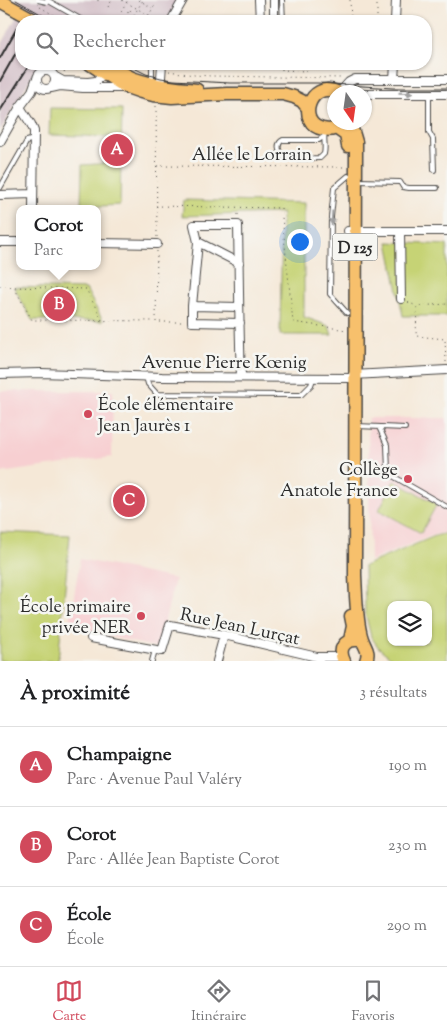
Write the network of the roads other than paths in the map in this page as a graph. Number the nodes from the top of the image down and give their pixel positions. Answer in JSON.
{"nodes":[{"id":1,"x":38,"y":0,"type":"edge"},
{"id":2,"x":183,"y":0,"type":"edge"},
{"id":3,"x":259,"y":0,"type":"edge"},
{"id":4,"x":274,"y":0,"type":"edge"},
{"id":5,"x":282,"y":0,"type":"edge"},
{"id":6,"x":396,"y":0,"type":"edge"},
{"id":7,"x":0,"y":1,"type":"edge"},
{"id":8,"x":48,"y":1,"type":"edge"},
{"id":9,"x":0,"y":10,"type":"edge"},
{"id":10,"x":16,"y":15,"type":"edge"},
{"id":11,"x":72,"y":15,"type":"edge"},
{"id":12,"x":174,"y":15,"type":"edge"},
{"id":13,"x":260,"y":15,"type":"edge"},
{"id":14,"x":274,"y":15,"type":"edge"},
{"id":15,"x":282,"y":15,"type":"edge"},
{"id":16,"x":395,"y":15,"type":"edge"},
{"id":17,"x":15,"y":16,"type":"edge"},
{"id":18,"x":43,"y":70,"type":"edge"},
{"id":19,"x":53,"y":70,"type":"edge"},
{"id":20,"x":103,"y":70,"type":"edge"},
{"id":21,"x":152,"y":70,"type":"edge"},
{"id":22,"x":163,"y":70,"type":"edge"},
{"id":23,"x":395,"y":70,"type":"edge"},
{"id":24,"x":54,"y":75,"type":"junction"},
{"id":25,"x":38,"y":76,"type":"junction"},
{"id":26,"x":447,"y":78,"type":"edge"},
{"id":27,"x":394,"y":79,"type":"junction"},
{"id":28,"x":346,"y":85,"type":"edge"},
{"id":29,"x":135,"y":86,"type":"junction"},
{"id":30,"x":48,"y":88,"type":"junction"},
{"id":31,"x":97,"y":88,"type":"junction"},
{"id":32,"x":156,"y":88,"type":"junction"},
{"id":33,"x":327,"y":90,"type":"edge"},
{"id":34,"x":283,"y":94,"type":"junction"},
{"id":35,"x":317,"y":94,"type":"junction"},
{"id":36,"x":372,"y":94,"type":"edge"},
{"id":37,"x":429,"y":94,"type":"junction"},
{"id":38,"x":447,"y":94,"type":"edge"},
{"id":39,"x":26,"y":98,"type":"junction"},
{"id":40,"x":20,"y":107,"type":"junction"},
{"id":41,"x":308,"y":108,"type":"junction"},
{"id":42,"x":327,"y":128,"type":"edge"},
{"id":43,"x":335,"y":128,"type":"edge"},
{"id":44,"x":339,"y":130,"type":"edge"},
{"id":45,"x":34,"y":139,"type":"junction"},
{"id":46,"x":0,"y":142,"type":"edge"},
{"id":47,"x":434,"y":170,"type":"dead end"},
{"id":48,"x":350,"y":174,"type":"junction"},
{"id":49,"x":0,"y":188,"type":"edge"},
{"id":50,"x":437,"y":188,"type":"dead end"},
{"id":51,"x":33,"y":194,"type":"junction"},
{"id":52,"x":0,"y":195,"type":"edge"},
{"id":53,"x":34,"y":205,"type":"edge"},
{"id":54,"x":351,"y":231,"type":"junction"},
{"id":55,"x":400,"y":231,"type":"junction"},
{"id":56,"x":447,"y":231,"type":"edge"},
{"id":57,"x":0,"y":242,"type":"edge"},
{"id":58,"x":16,"y":242,"type":"edge"},
{"id":59,"x":198,"y":242,"type":"junction"},
{"id":60,"x":101,"y":243,"type":"edge"},
{"id":61,"x":157,"y":244,"type":"road end"},
{"id":62,"x":238,"y":263,"type":"junction"},
{"id":63,"x":401,"y":299,"type":"road end"},
{"id":64,"x":192,"y":306,"type":"junction"},
{"id":65,"x":239,"y":307,"type":"junction"},
{"id":66,"x":347,"y":313,"type":"junction"},
{"id":67,"x":240,"y":323,"type":"junction"},
{"id":68,"x":447,"y":370,"type":"edge"},
{"id":69,"x":0,"y":374,"type":"edge"},
{"id":70,"x":351,"y":376,"type":"junction"},
{"id":71,"x":146,"y":377,"type":"junction"},
{"id":72,"x":241,"y":378,"type":"junction"},
{"id":73,"x":313,"y":378,"type":"junction"},
{"id":74,"x":355,"y":426,"type":"junction"},
{"id":75,"x":380,"y":427,"type":"junction"},
{"id":76,"x":405,"y":428,"type":"dead end"},
{"id":77,"x":447,"y":508,"type":"edge"},
{"id":78,"x":224,"y":635,"type":"junction"},
{"id":79,"x":91,"y":638,"type":"dead end"},
{"id":80,"x":350,"y":640,"type":"junction"},
{"id":81,"x":365,"y":644,"type":"junction"},
{"id":82,"x":155,"y":650,"type":"junction"},
{"id":83,"x":343,"y":659,"type":"edge"},
{"id":84,"x":367,"y":660,"type":"edge"},
{"id":85,"x":152,"y":661,"type":"edge"},
{"id":86,"x":217,"y":661,"type":"edge"}],
"edges":[{"from":1,"to":8,"type":"lane","bridge":true},
{"from":2,"to":12,"type":"street"},
{"from":3,"to":13,"type":"street"},
{"from":4,"to":14,"type":"street"},
{"from":5,"to":15,"type":"lane"},
{"from":6,"to":16,"type":"street"},
{"from":7,"to":10,"type":"main road"},
{"from":8,"to":11,"type":"lane","bridge":true},
{"from":9,"to":17,"type":"main road"},
{"from":18,"to":25,"type":"lane"},
{"from":19,"to":24,"type":"lane"},
{"from":20,"to":24,"type":"street"},
{"from":20,"to":29,"type":"main road"},
{"from":20,"to":31,"type":"street"},
{"from":21,"to":32,"type":"lane"},
{"from":22,"to":32,"type":"street"},
{"from":23,"to":27,"type":"street"},
{"from":24,"to":25,"type":"street"},
{"from":24,"to":30,"type":"street"},
{"from":25,"to":30,"type":"street"},
{"from":25,"to":39,"type":"street"},
{"from":26,"to":27,"type":"street"},
{"from":27,"to":28,"type":"street"},
{"from":29,"to":31,"type":"street"},
{"from":29,"to":32,"type":"main road"},
{"from":30,"to":31,"type":"street"},
{"from":30,"to":39,"type":"street"},
{"from":32,"to":34,"type":"main road"},
{"from":33,"to":35,"type":"main road"},
{"from":34,"to":35,"type":"main road"},
{"from":34,"to":41,"type":"main road"},
{"from":35,"to":41,"type":"main road"},
{"from":36,"to":37,"type":"street","one_way":true},
{"from":37,"to":38,"type":"street"},
{"from":37,"to":47,"type":"lane"},
{"from":39,"to":40,"type":"street"},
{"from":40,"to":45,"type":"street"},
{"from":40,"to":46,"type":"street"},
{"from":41,"to":42,"type":"main road"},
{"from":43,"to":43,"type":"lane"},
{"from":44,"to":48,"type":"main road","number":"D 125"},
{"from":45,"to":49,"type":"lane"},
{"from":45,"to":51,"type":"street"},
{"from":48,"to":50,"type":"lane"},
{"from":48,"to":54,"type":"main road","number":"D 125"},
{"from":48,"to":66,"type":"lane","one_way":true},
{"from":51,"to":52,"type":"street"},
{"from":51,"to":53,"type":"street"},
{"from":54,"to":55,"type":"street"},
{"from":54,"to":66,"type":"main road","number":"D 125"},
{"from":54,"to":70,"type":"main road","number":"D 125"},
{"from":55,"to":56,"type":"street"},
{"from":55,"to":63,"type":"street"},
{"from":57,"to":58,"type":"street"},
{"from":59,"to":62,"type":"street"},
{"from":59,"to":62,"type":"street"},
{"from":59,"to":64,"type":"street"},
{"from":60,"to":61,"type":"street"},
{"from":62,"to":65,"type":"street"},
{"from":64,"to":65,"type":"street"},
{"from":64,"to":67,"type":"street"},
{"from":65,"to":67,"type":"street"},
{"from":66,"to":70,"type":"main road","number":"D 125"},
{"from":67,"to":72,"type":"street"},
{"from":68,"to":70,"type":"street","name":"Avenue Pierre Kœnig"},
{"from":69,"to":71,"type":"street","name":"Avenue Pierre Kœnig"},
{"from":70,"to":73,"type":"street","name":"Avenue Pierre Kœnig"},
{"from":70,"to":74,"type":"main road"},
{"from":70,"to":80,"type":"main road","number":"D 125"},
{"from":71,"to":72,"type":"street","name":"Avenue Pierre Kœnig"},
{"from":71,"to":73,"type":"lane"},
{"from":72,"to":73,"type":"street","name":"Avenue Pierre Kœnig"},
{"from":74,"to":75,"type":"lane"},
{"from":74,"to":81,"type":"main road"},
{"from":75,"to":76,"type":"lane"},
{"from":75,"to":77,"type":"lane"},
{"from":78,"to":82,"type":"street","name":"Rue Jean Lurçat"},
{"from":78,"to":83,"type":"street","name":"Rue Jean Lurçat"},
{"from":78,"to":86,"type":"street"},
{"from":79,"to":82,"type":"street"},
{"from":80,"to":81,"type":"main road"},
{"from":80,"to":83,"type":"main road"},
{"from":81,"to":84,"type":"main road"},
{"from":82,"to":85,"type":"lane"}]}
